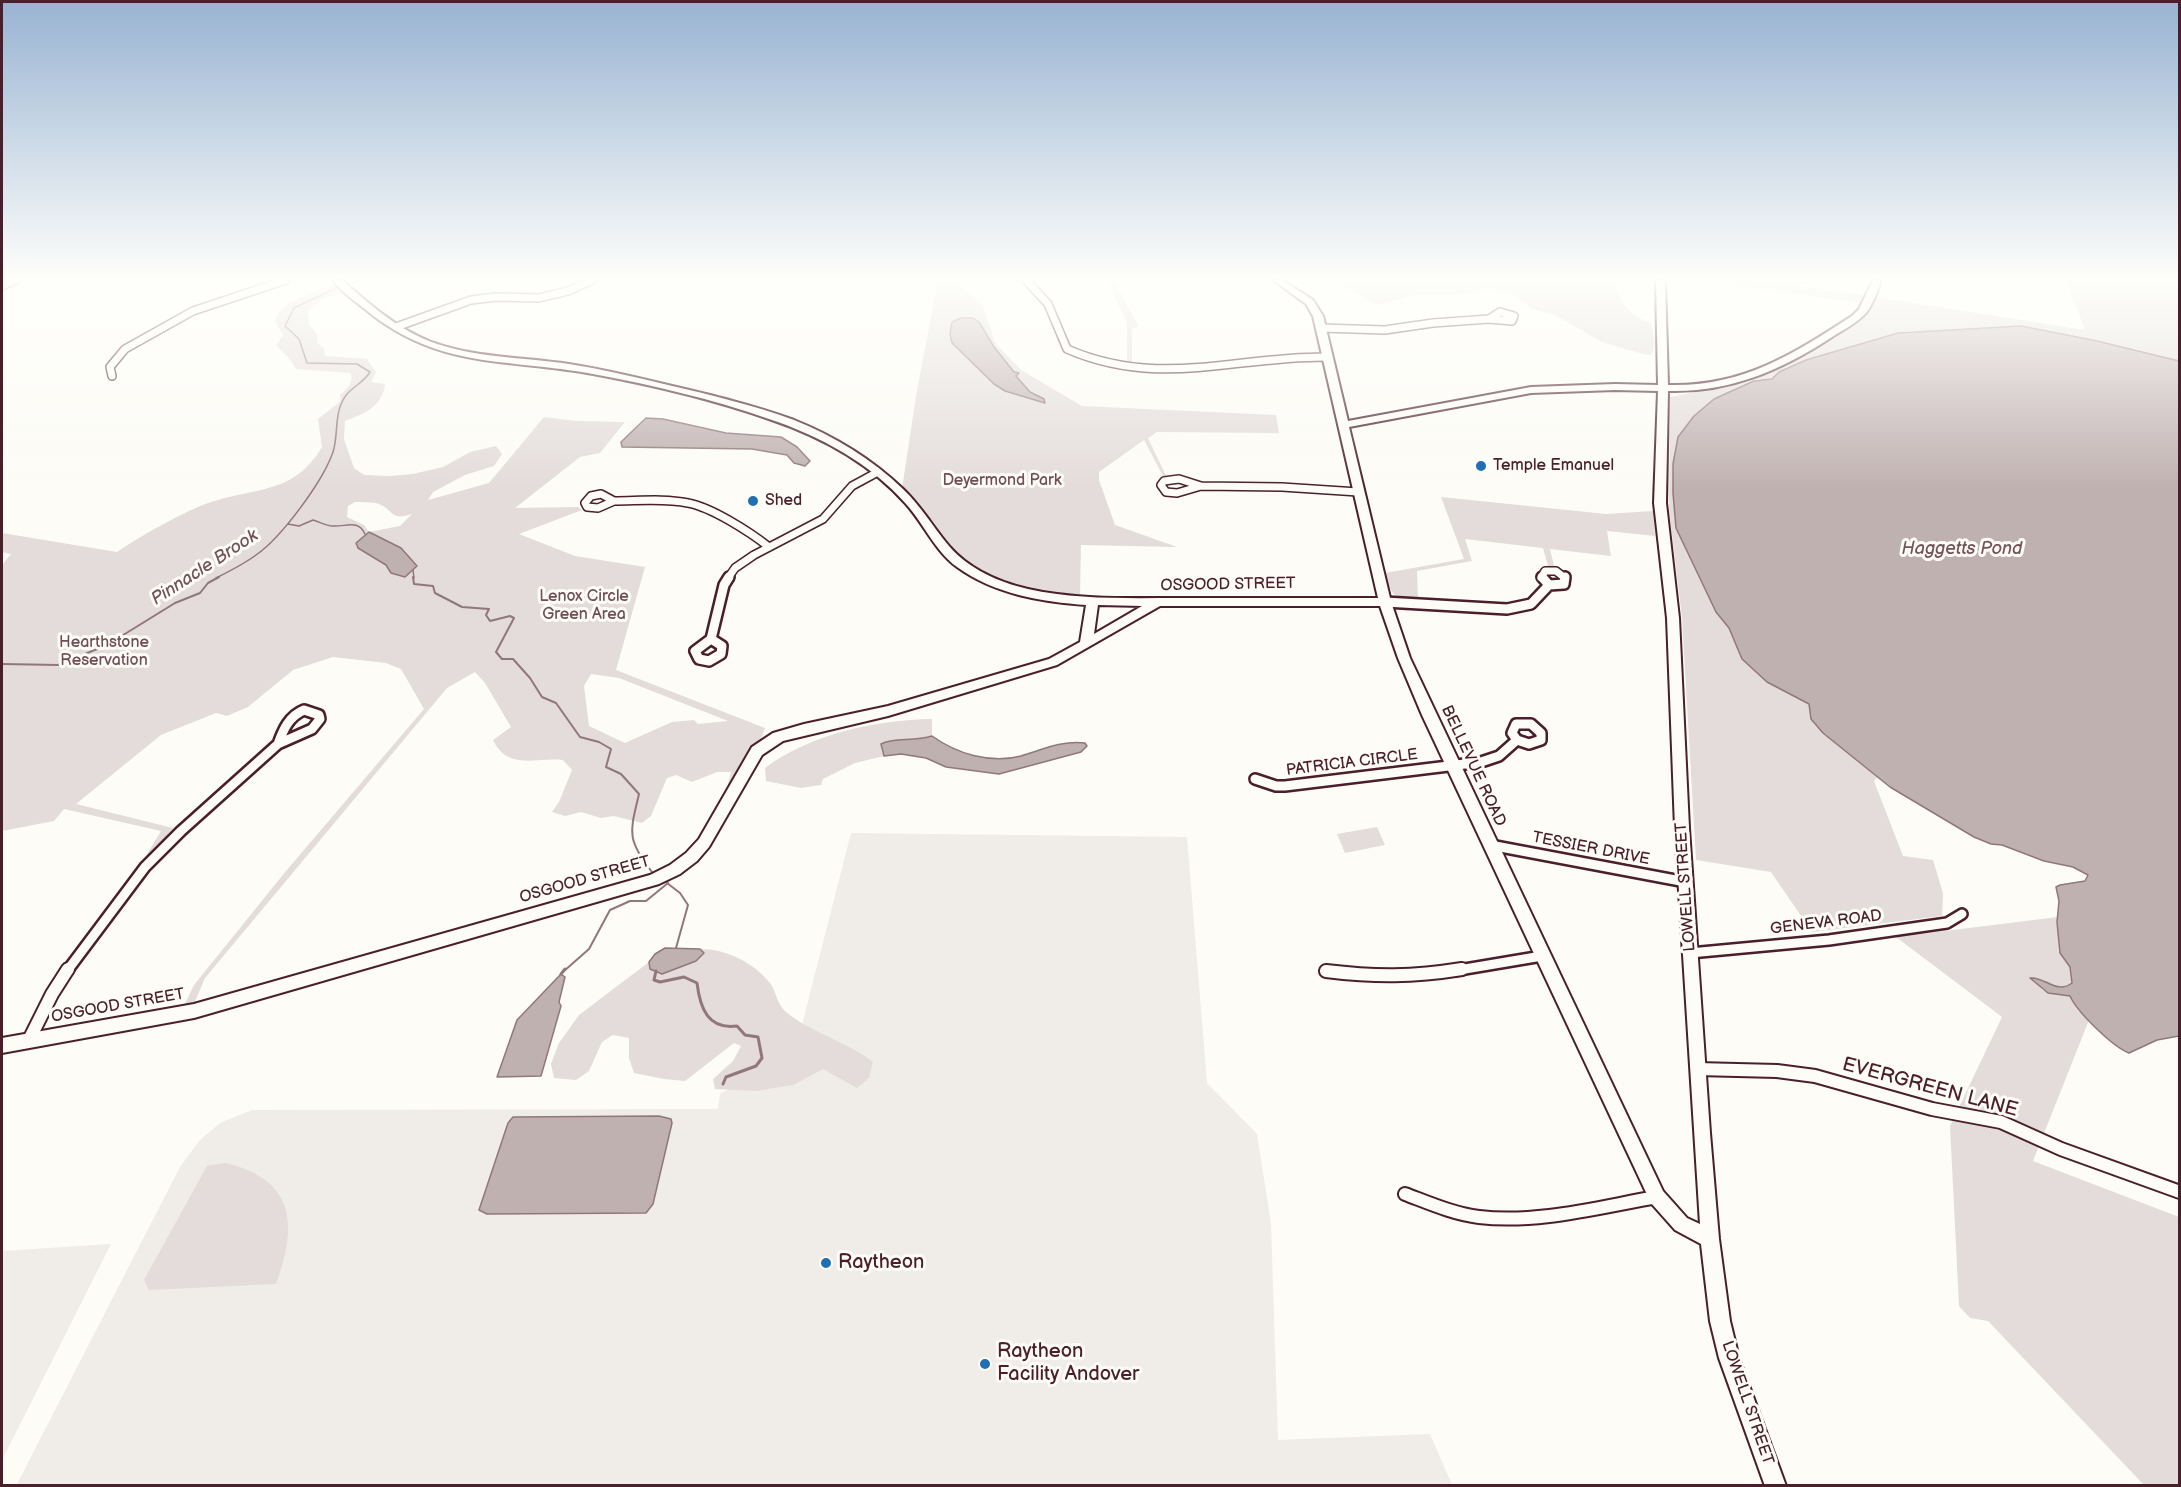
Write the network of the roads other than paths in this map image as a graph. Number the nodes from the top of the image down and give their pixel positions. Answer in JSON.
{"nodes":[{"id":1,"x":127,"y":349,"type":"edge"},
{"id":2,"x":450,"y":349,"type":"edge"},
{"id":3,"x":1068,"y":349,"type":"edge"},
{"id":4,"x":1326,"y":349,"type":"edge"},
{"id":5,"x":1662,"y":349,"type":"edge"},
{"id":6,"x":1807,"y":349,"type":"edge"},
{"id":7,"x":1328,"y":357,"type":"junction"},
{"id":8,"x":111,"y":376,"type":"dead end"},
{"id":9,"x":1663,"y":388,"type":"junction"},
{"id":10,"x":1343,"y":425,"type":"junction"},
{"id":11,"x":876,"y":473,"type":"junction"},
{"id":12,"x":1201,"y":486,"type":"dead end"},
{"id":13,"x":1358,"y":492,"type":"junction"},
{"id":14,"x":614,"y":501,"type":"dead end"},
{"id":15,"x":769,"y":547,"type":"junction"},
{"id":16,"x":1549,"y":585,"type":"dead end"},
{"id":17,"x":1093,"y":601,"type":"junction"},
{"id":18,"x":1158,"y":602,"type":"junction"},
{"id":19,"x":1385,"y":602,"type":"junction"},
{"id":20,"x":711,"y":639,"type":"dead end"},
{"id":21,"x":1086,"y":644,"type":"junction"},
{"id":22,"x":1516,"y":740,"type":"dead end"},
{"id":23,"x":278,"y":744,"type":"dead end"},
{"id":24,"x":1454,"y":766,"type":"junction"},
{"id":25,"x":1255,"y":779,"type":"dead end"},
{"id":26,"x":1490,"y":845,"type":"junction"},
{"id":27,"x":1686,"y":882,"type":"junction"},
{"id":28,"x":1962,"y":914,"type":"dead end"},
{"id":29,"x":1690,"y":953,"type":"junction"},
{"id":30,"x":1542,"y":956,"type":"junction"},
{"id":31,"x":1326,"y":971,"type":"dead end"},
{"id":32,"x":29,"y":1040,"type":"junction"},
{"id":33,"x":2,"y":1046,"type":"edge"},
{"id":34,"x":1697,"y":1069,"type":"junction"},
{"id":35,"x":2180,"y":1192,"type":"edge"},
{"id":36,"x":1405,"y":1194,"type":"dead end"},
{"id":37,"x":1657,"y":1197,"type":"junction"},
{"id":38,"x":1710,"y":1239,"type":"junction"},
{"id":39,"x":1776,"y":1485,"type":"edge"}],
"edges":[{"from":1,"to":8,"type":"street"},
{"from":2,"to":11,"type":"street"},
{"from":3,"to":7,"type":"street"},
{"from":4,"to":7,"type":"street","name":"BELLEVUE ROAD"},
{"from":5,"to":9,"type":"street","name":"LOWELL STREET"},
{"from":6,"to":9,"type":"street"},
{"from":7,"to":10,"type":"street","name":"BELLEVUE ROAD"},
{"from":9,"to":10,"type":"street"},
{"from":9,"to":27,"type":"street","name":"LOWELL STREET"},
{"from":10,"to":13,"type":"street","name":"BELLEVUE ROAD"},
{"from":11,"to":15,"type":"street"},
{"from":11,"to":17,"type":"street"},
{"from":12,"to":13,"type":"street"},
{"from":13,"to":19,"type":"street","name":"BELLEVUE ROAD"},
{"from":14,"to":15,"type":"street"},
{"from":15,"to":20,"type":"street"},
{"from":16,"to":19,"type":"street"},
{"from":17,"to":18,"type":"street"},
{"from":17,"to":21,"type":"street"},
{"from":18,"to":19,"type":"street","name":"OSGOOD STREET"},
{"from":18,"to":21,"type":"street","name":"OSGOOD STREET"},
{"from":19,"to":24,"type":"street","name":"BELLEVUE ROAD"},
{"from":21,"to":32,"type":"street","name":"OSGOOD STREET"},
{"from":22,"to":24,"type":"street","name":"PATRICIA CIRCLE"},
{"from":23,"to":32,"type":"street"},
{"from":24,"to":25,"type":"street","name":"PATRICIA CIRCLE"},
{"from":24,"to":26,"type":"street","name":"BELLEVUE ROAD"},
{"from":26,"to":27,"type":"street","name":"TESSIER DRIVE"},
{"from":26,"to":30,"type":"street","name":"BELLEVUE ROAD"},
{"from":27,"to":29,"type":"street","name":"LOWELL STREET"},
{"from":28,"to":29,"type":"street","name":"GENEVA ROAD"},
{"from":29,"to":34,"type":"street","name":"LOWELL STREET"},
{"from":30,"to":31,"type":"street"},
{"from":30,"to":37,"type":"street","name":"BELLEVUE ROAD"},
{"from":32,"to":33,"type":"street","name":"OSGOOD STREET"},
{"from":34,"to":35,"type":"street","name":"EVERGREEN LANE"},
{"from":34,"to":38,"type":"street","name":"LOWELL STREET"},
{"from":36,"to":37,"type":"street"},
{"from":37,"to":38,"type":"street","name":"BELLEVUE ROAD"},
{"from":38,"to":39,"type":"street","name":"LOWELL STREET"}]}
